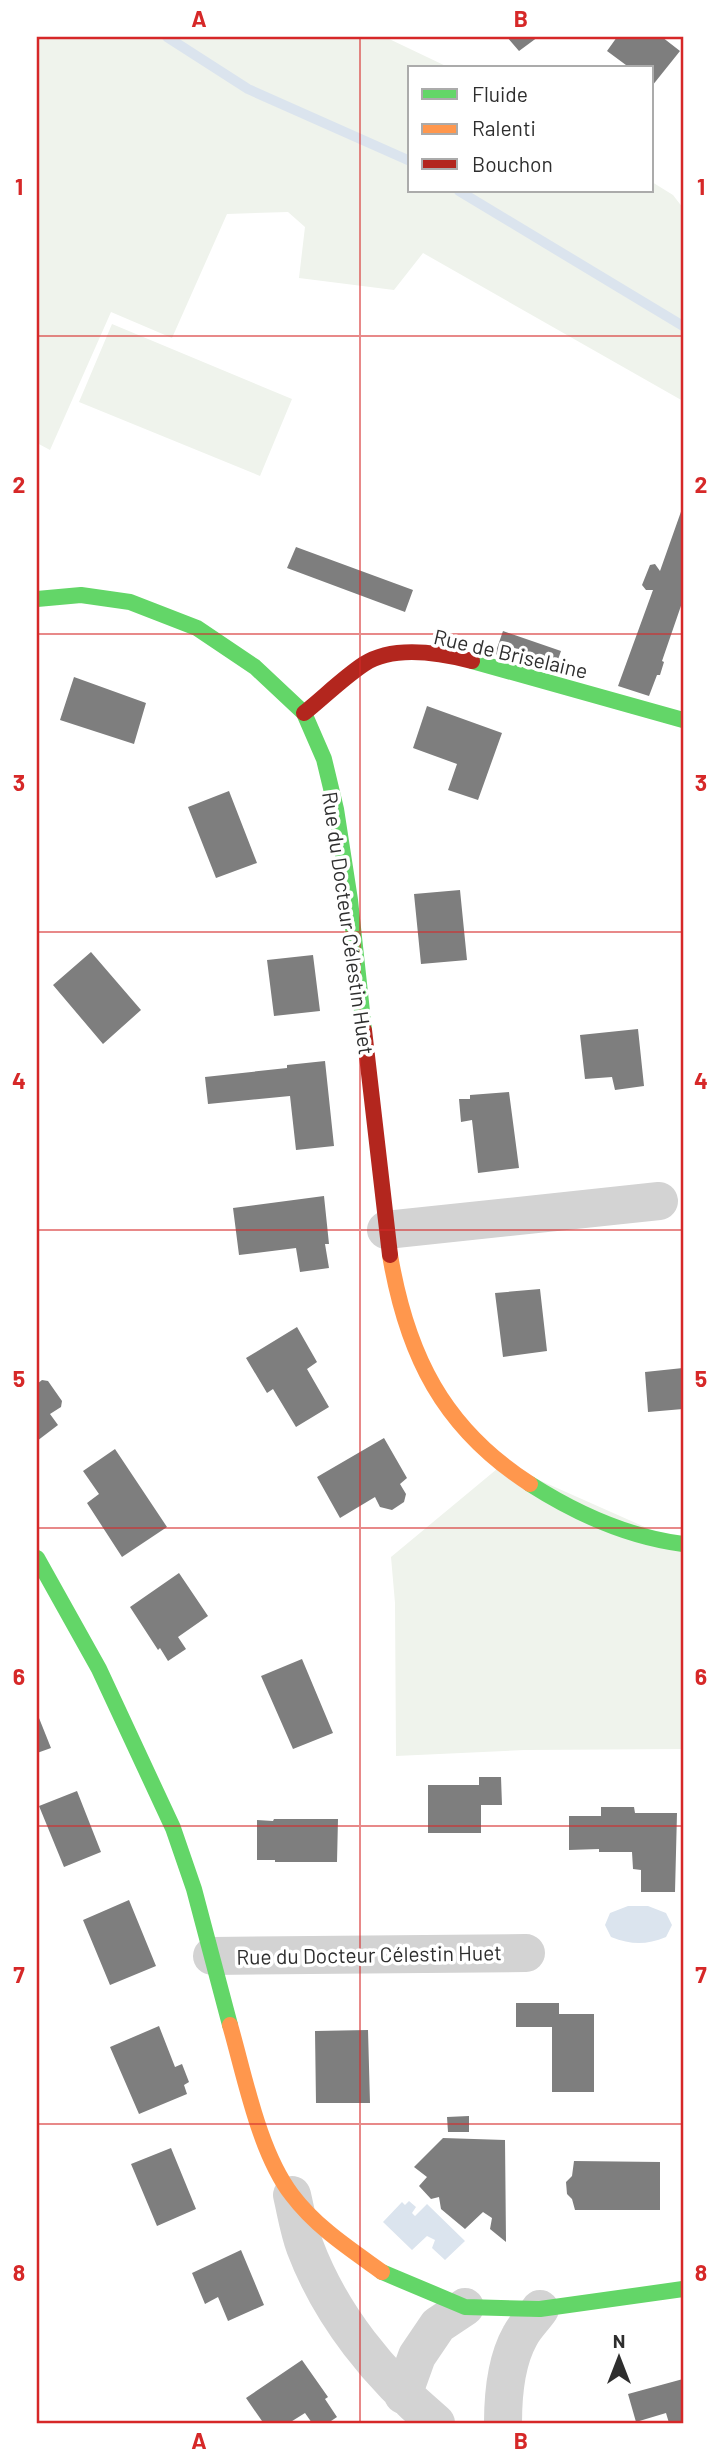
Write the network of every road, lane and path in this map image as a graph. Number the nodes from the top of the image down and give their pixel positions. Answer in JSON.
{"nodes":[{"id":1,"x":37,"y":599,"type":"edge"},
{"id":2,"x":304,"y":713,"type":"junction"},
{"id":3,"x":683,"y":720,"type":"edge"},
{"id":4,"x":659,"y":1201,"type":"dead end"},
{"id":5,"x":386,"y":1230,"type":"junction"},
{"id":6,"x":683,"y":1544,"type":"edge"},
{"id":7,"x":37,"y":1558,"type":"edge"},
{"id":8,"x":526,"y":1953,"type":"dead end"},
{"id":9,"x":212,"y":1956,"type":"junction"},
{"id":10,"x":292,"y":2195,"type":"junction"},
{"id":11,"x":683,"y":2290,"type":"edge"},
{"id":12,"x":466,"y":2307,"type":"junction"},
{"id":13,"x":540,"y":2309,"type":"junction"},
{"id":14,"x":403,"y":2395,"type":"junction"},
{"id":15,"x":436,"y":2423,"type":"edge"},
{"id":16,"x":503,"y":2423,"type":"edge"}],
"edges":[{"from":1,"to":2,"type":"street","name":"Rue du Docteur Célestin Huet"},
{"from":2,"to":3,"type":"street","name":"Rue de Briselaine"},
{"from":2,"to":5,"type":"street","name":"Rue du Docteur Célestin Huet"},
{"from":4,"to":5,"type":"street"},
{"from":5,"to":6,"type":"street","name":"Rue du Docteur Célestin Huet"},
{"from":7,"to":9,"type":"street","name":"Rue du Docteur Célestin Huet"},
{"from":8,"to":9,"type":"street","name":"Rue du Docteur Célestin Huet"},
{"from":9,"to":10,"type":"street","name":"Rue du Docteur Célestin Huet"},
{"from":10,"to":12,"type":"street","name":"Rue du Docteur Célestin Huet"},
{"from":10,"to":14,"type":"street","name":"Rue du Docteur Célestin Huet"},
{"from":11,"to":13,"type":"street","name":"Rue du Docteur Célestin Huet"},
{"from":12,"to":13,"type":"street","name":"Rue du Docteur Célestin Huet"},
{"from":12,"to":14,"type":"street"},
{"from":13,"to":16,"type":"street"},
{"from":14,"to":15,"type":"street","name":"Rue du Docteur Célestin Huet"}]}
